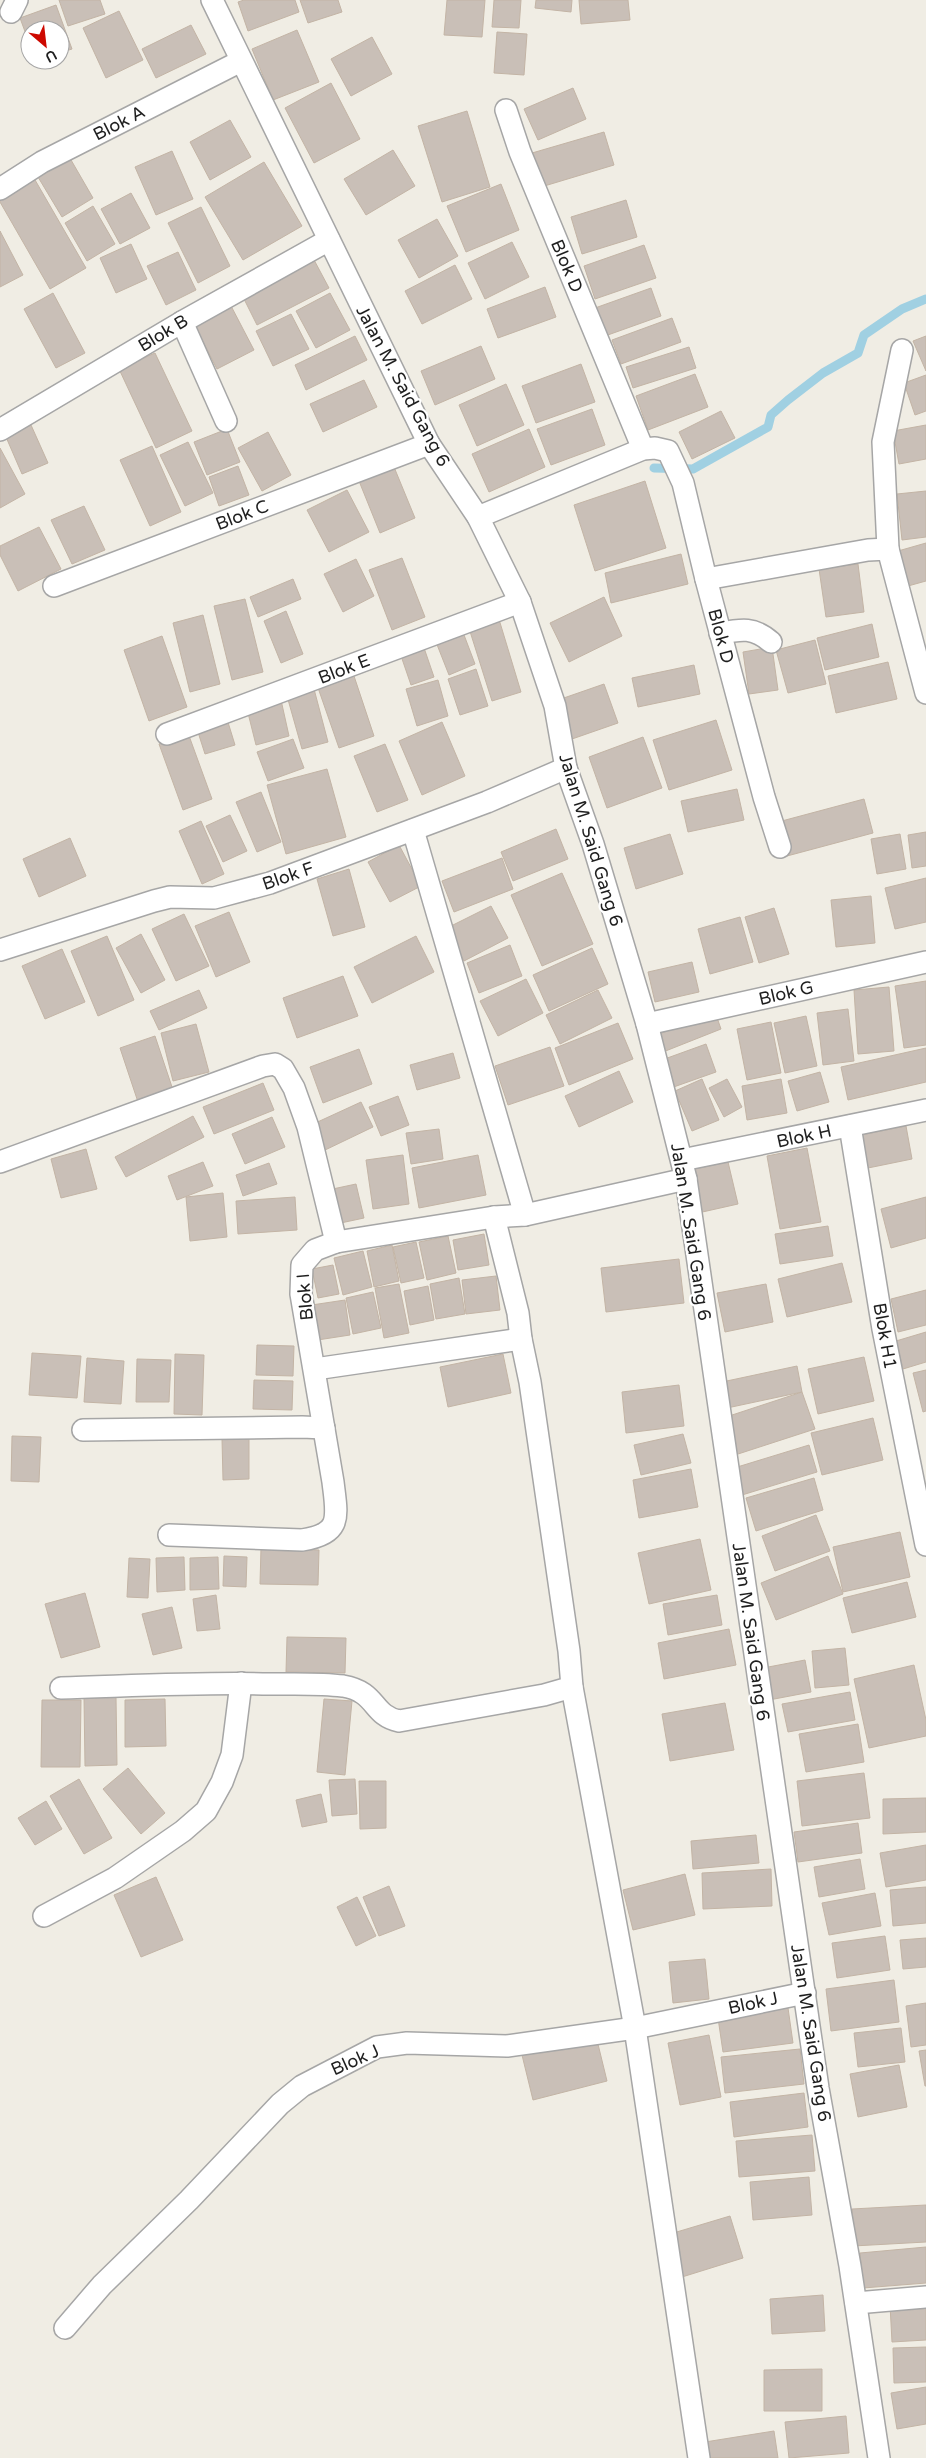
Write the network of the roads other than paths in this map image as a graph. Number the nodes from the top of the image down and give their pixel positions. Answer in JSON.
{"nodes":[{"id":1,"x":212,"y":0,"type":"edge"},
{"id":2,"x":241,"y":61,"type":"junction"},
{"id":3,"x":506,"y":110,"type":"dead end"},
{"id":4,"x":0,"y":189,"type":"edge"},
{"id":5,"x":329,"y":240,"type":"junction"},
{"id":6,"x":182,"y":322,"type":"junction"},
{"id":7,"x":902,"y":350,"type":"dead end"},
{"id":8,"x":226,"y":421,"type":"dead end"},
{"id":9,"x":0,"y":430,"type":"edge"},
{"id":10,"x":429,"y":444,"type":"junction"},
{"id":11,"x":643,"y":449,"type":"junction"},
{"id":12,"x":478,"y":517,"type":"junction"},
{"id":13,"x":888,"y":549,"type":"junction"},
{"id":14,"x":706,"y":580,"type":"junction"},
{"id":15,"x":54,"y":586,"type":"dead end"},
{"id":16,"x":520,"y":602,"type":"junction"},
{"id":17,"x":720,"y":633,"type":"junction"},
{"id":18,"x":771,"y":642,"type":"dead end"},
{"id":19,"x":926,"y":693,"type":"edge"},
{"id":20,"x":167,"y":734,"type":"dead end"},
{"id":21,"x":566,"y":768,"type":"junction"},
{"id":22,"x":413,"y":830,"type":"junction"},
{"id":23,"x":780,"y":847,"type":"dead end"},
{"id":24,"x":0,"y":950,"type":"edge"},
{"id":25,"x":926,"y":962,"type":"edge"},
{"id":26,"x":647,"y":1024,"type":"junction"},
{"id":27,"x":926,"y":1110,"type":"edge"},
{"id":28,"x":850,"y":1126,"type":"junction"},
{"id":29,"x":0,"y":1162,"type":"edge"},
{"id":30,"x":684,"y":1170,"type":"junction"},
{"id":31,"x":525,"y":1215,"type":"junction"},
{"id":32,"x":494,"y":1217,"type":"junction"},
{"id":33,"x":336,"y":1242,"type":"junction"},
{"id":34,"x":521,"y":1339,"type":"junction"},
{"id":35,"x":315,"y":1369,"type":"junction"},
{"id":36,"x":324,"y":1428,"type":"junction"},
{"id":37,"x":84,"y":1430,"type":"dead end"},
{"id":38,"x":168,"y":1535,"type":"dead end"},
{"id":39,"x":926,"y":1545,"type":"edge"},
{"id":40,"x":241,"y":1683,"type":"junction"},
{"id":41,"x":572,"y":1687,"type":"junction"},
{"id":42,"x":60,"y":1688,"type":"dead end"},
{"id":43,"x":44,"y":1916,"type":"dead end"},
{"id":44,"x":805,"y":1993,"type":"junction"},
{"id":45,"x":635,"y":2028,"type":"junction"},
{"id":46,"x":926,"y":2297,"type":"edge"},
{"id":47,"x":856,"y":2303,"type":"junction"},
{"id":48,"x":65,"y":2328,"type":"dead end"},
{"id":49,"x":699,"y":2458,"type":"edge"},
{"id":50,"x":879,"y":2458,"type":"edge"}],
"edges":[{"from":1,"to":2,"type":"street","name":"Jalan M. Said Gang 6"},
{"from":2,"to":4,"type":"street","name":"Blok A"},
{"from":2,"to":5,"type":"street","name":"Jalan M. Said Gang 6"},
{"from":3,"to":11,"type":"street","name":"Blok D"},
{"from":5,"to":6,"type":"street","name":"Blok B"},
{"from":5,"to":10,"type":"street","name":"Jalan M. Said Gang 6"},
{"from":6,"to":8,"type":"street"},
{"from":6,"to":9,"type":"street","name":"Blok B"},
{"from":7,"to":13,"type":"street"},
{"from":10,"to":12,"type":"street","name":"Jalan M. Said Gang 6"},
{"from":10,"to":15,"type":"street","name":"Blok C"},
{"from":11,"to":12,"type":"street","name":"Blok D"},
{"from":11,"to":14,"type":"street","name":"Blok D"},
{"from":12,"to":16,"type":"street","name":"Jalan M. Said Gang 6"},
{"from":13,"to":14,"type":"street"},
{"from":13,"to":19,"type":"street"},
{"from":14,"to":17,"type":"street","name":"Blok D"},
{"from":16,"to":20,"type":"street","name":"Blok E"},
{"from":16,"to":21,"type":"street","name":"Jalan M. Said Gang 6"},
{"from":17,"to":18,"type":"street"},
{"from":17,"to":23,"type":"street","name":"Blok D"},
{"from":21,"to":22,"type":"street","name":"Blok F"},
{"from":21,"to":26,"type":"street","name":"Jalan M. Said Gang 6"},
{"from":22,"to":24,"type":"street","name":"Blok F"},
{"from":22,"to":31,"type":"street"},
{"from":25,"to":26,"type":"street","name":"Blok G"},
{"from":26,"to":30,"type":"street","name":"Jalan M. Said Gang 6"},
{"from":27,"to":28,"type":"street","name":"Blok H"},
{"from":28,"to":30,"type":"street","name":"Blok H"},
{"from":28,"to":39,"type":"street","name":"Blok H1"},
{"from":29,"to":33,"type":"street"},
{"from":30,"to":31,"type":"street","name":"Blok I"},
{"from":30,"to":44,"type":"street","name":"Jalan M. Said Gang 6"},
{"from":31,"to":32,"type":"street","name":"Blok I"},
{"from":32,"to":33,"type":"street","name":"Blok I"},
{"from":32,"to":34,"type":"street"},
{"from":33,"to":35,"type":"street","name":"Blok I"},
{"from":34,"to":35,"type":"street"},
{"from":34,"to":41,"type":"street"},
{"from":35,"to":36,"type":"street","name":"Blok I"},
{"from":36,"to":37,"type":"street"},
{"from":36,"to":38,"type":"street","name":"Blok I"},
{"from":40,"to":41,"type":"street"},
{"from":40,"to":42,"type":"street"},
{"from":40,"to":43,"type":"street"},
{"from":41,"to":45,"type":"street"},
{"from":44,"to":45,"type":"street","name":"Blok J"},
{"from":44,"to":47,"type":"street","name":"Jalan M. Said Gang 6"},
{"from":45,"to":48,"type":"street","name":"Blok J"},
{"from":45,"to":49,"type":"street"},
{"from":46,"to":47,"type":"street"},
{"from":47,"to":50,"type":"street","name":"Jalan M. Said Gang 6"}]}
